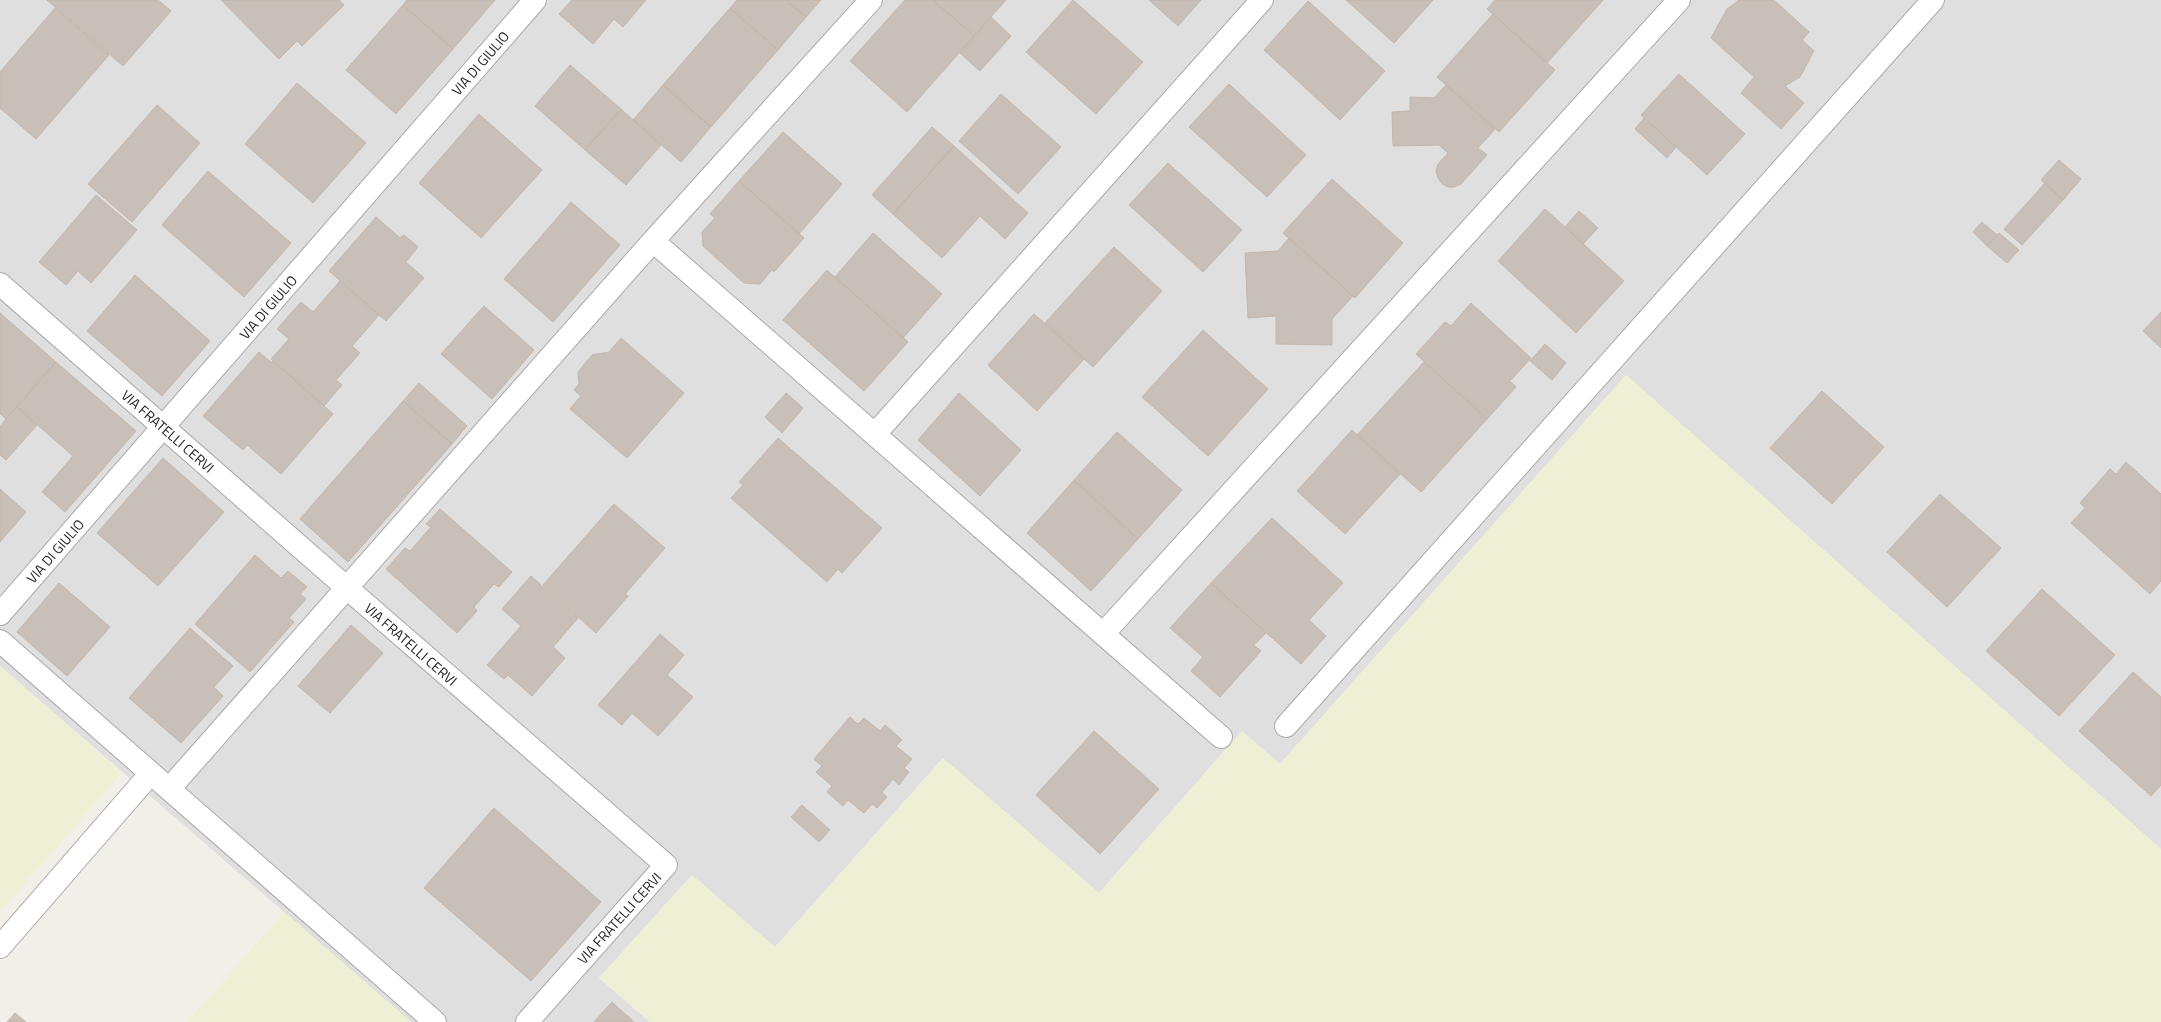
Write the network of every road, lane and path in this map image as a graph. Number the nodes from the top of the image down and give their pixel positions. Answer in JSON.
{"nodes":[{"id":1,"x":535,"y":0,"type":"edge"},
{"id":2,"x":871,"y":0,"type":"edge"},
{"id":3,"x":1262,"y":0,"type":"edge"},
{"id":4,"x":1679,"y":0,"type":"edge"},
{"id":5,"x":1933,"y":0,"type":"edge"},
{"id":6,"x":653,"y":241,"type":"junction"},
{"id":7,"x":0,"y":284,"type":"edge"},
{"id":8,"x":163,"y":427,"type":"junction"},
{"id":9,"x":875,"y":434,"type":"junction"},
{"id":10,"x":347,"y":588,"type":"junction"},
{"id":11,"x":0,"y":614,"type":"edge"},
{"id":12,"x":1103,"y":634,"type":"junction"},
{"id":13,"x":0,"y":641,"type":"edge"},
{"id":14,"x":1286,"y":726,"type":"dead end"},
{"id":15,"x":1220,"y":737,"type":"dead end"},
{"id":16,"x":151,"y":773,"type":"junction"},
{"id":17,"x":169,"y":789,"type":"junction"},
{"id":18,"x":0,"y":947,"type":"edge"},
{"id":19,"x":435,"y":1022,"type":"edge"},
{"id":20,"x":527,"y":1022,"type":"edge"}],
"edges":[{"from":1,"to":8,"type":"street","name":"VIA DI GIULIO"},
{"from":2,"to":6,"type":"street"},
{"from":3,"to":9,"type":"street"},
{"from":4,"to":12,"type":"street"},
{"from":5,"to":14,"type":"street"},
{"from":6,"to":9,"type":"street"},
{"from":6,"to":10,"type":"street"},
{"from":7,"to":8,"type":"street","name":"VIA FRATELLI CERVI"},
{"from":8,"to":10,"type":"street","name":"VIA FRATELLI CERVI"},
{"from":8,"to":11,"type":"street","name":"VIA DI GIULIO"},
{"from":9,"to":12,"type":"street"},
{"from":10,"to":17,"type":"street"},
{"from":10,"to":20,"type":"street","name":"VIA FRATELLI CERVI"},
{"from":12,"to":15,"type":"street"},
{"from":13,"to":16,"type":"street"},
{"from":16,"to":17,"type":"street"},
{"from":16,"to":18,"type":"street"},
{"from":17,"to":19,"type":"street"}]}
